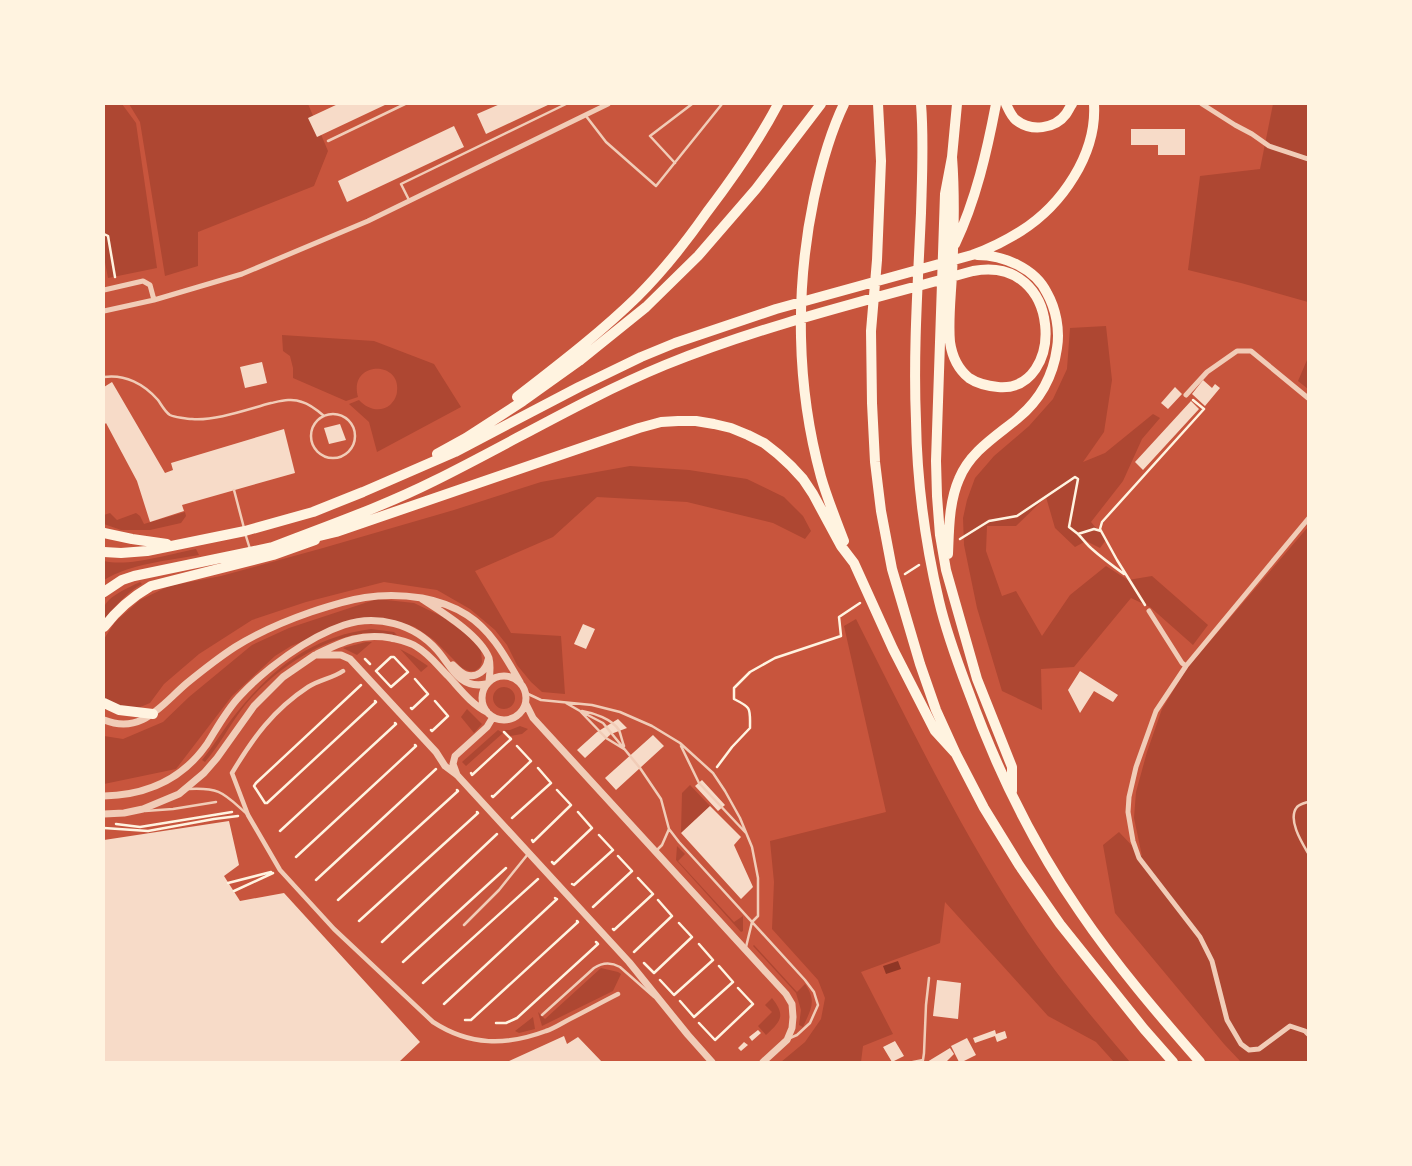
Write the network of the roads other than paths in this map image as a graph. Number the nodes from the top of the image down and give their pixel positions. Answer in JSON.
{"nodes":[{"id":1,"x":405,"y":104,"type":"edge"},
{"id":2,"x":566,"y":104,"type":"edge"},
{"id":3,"x":608,"y":104,"type":"edge"},
{"id":4,"x":692,"y":104,"type":"edge"},
{"id":5,"x":722,"y":104,"type":"edge"},
{"id":6,"x":778,"y":104,"type":"edge"},
{"id":7,"x":821,"y":104,"type":"edge"},
{"id":8,"x":844,"y":104,"type":"edge"},
{"id":9,"x":878,"y":104,"type":"edge"},
{"id":10,"x":921,"y":104,"type":"edge"},
{"id":11,"x":957,"y":104,"type":"edge"},
{"id":12,"x":996,"y":104,"type":"edge"},
{"id":13,"x":1006,"y":104,"type":"edge"},
{"id":14,"x":1072,"y":104,"type":"edge"},
{"id":15,"x":1094,"y":104,"type":"edge"},
{"id":16,"x":1202,"y":104,"type":"edge"},
{"id":17,"x":585,"y":115,"type":"junction"},
{"id":18,"x":328,"y":141,"type":"dead end"},
{"id":19,"x":952,"y":157,"type":"junction"},
{"id":20,"x":1308,"y":159,"type":"edge"},
{"id":21,"x":675,"y":163,"type":"junction"},
{"id":22,"x":409,"y":201,"type":"junction"},
{"id":23,"x":954,"y":247,"type":"junction"},
{"id":24,"x":972,"y":255,"type":"junction"},
{"id":25,"x":104,"y":290,"type":"edge"},
{"id":26,"x":154,"y":300,"type":"junction"},
{"id":27,"x":104,"y":311,"type":"edge"},
{"id":28,"x":104,"y":377,"type":"edge"},
{"id":29,"x":1186,"y":395,"type":"road end"},
{"id":30,"x":1308,"y":398,"type":"edge"},
{"id":31,"x":324,"y":416,"type":"junction"},
{"id":32,"x":466,"y":438,"type":"junction"},
{"id":33,"x":413,"y":470,"type":"junction"},
{"id":34,"x":234,"y":490,"type":"dead end"},
{"id":35,"x":1308,"y":519,"type":"edge"},
{"id":36,"x":245,"y":530,"type":"junction"},
{"id":37,"x":336,"y":532,"type":"junction"},
{"id":38,"x":104,"y":533,"type":"edge"},
{"id":39,"x":176,"y":545,"type":"junction"},
{"id":40,"x":273,"y":547,"type":"junction"},
{"id":41,"x":104,"y":552,"type":"edge"},
{"id":42,"x":250,"y":552,"type":"junction"},
{"id":43,"x":854,"y":564,"type":"junction"},
{"id":44,"x":946,"y":570,"type":"junction"},
{"id":45,"x":104,"y":592,"type":"edge"},
{"id":46,"x":420,"y":598,"type":"junction"},
{"id":47,"x":1149,"y":611,"type":"road end"},
{"id":48,"x":104,"y":628,"type":"edge"},
{"id":49,"x":315,"y":655,"type":"junction"},
{"id":50,"x":487,"y":655,"type":"junction"},
{"id":51,"x":444,"y":658,"type":"junction"},
{"id":52,"x":1186,"y":666,"type":"junction"},
{"id":53,"x":343,"y":671,"type":"dead end"},
{"id":54,"x":520,"y":682,"type":"junction"},
{"id":55,"x":488,"y":683,"type":"junction"},
{"id":56,"x":526,"y":693,"type":"junction"},
{"id":57,"x":562,"y":702,"type":"junction"},
{"id":58,"x":104,"y":703,"type":"edge"},
{"id":59,"x":526,"y":704,"type":"junction"},
{"id":60,"x":580,"y":711,"type":"junction"},
{"id":61,"x":153,"y":714,"type":"junction"},
{"id":62,"x":490,"y":715,"type":"junction"},
{"id":63,"x":104,"y":720,"type":"edge"},
{"id":64,"x":126,"y":725,"type":"junction"},
{"id":65,"x":104,"y":726,"type":"edge"},
{"id":66,"x":680,"y":743,"type":"junction"},
{"id":67,"x":625,"y":750,"type":"junction"},
{"id":68,"x":956,"y":754,"type":"junction"},
{"id":69,"x":457,"y":775,"type":"junction"},
{"id":70,"x":184,"y":789,"type":"junction"},
{"id":71,"x":1012,"y":794,"type":"junction"},
{"id":72,"x":104,"y":796,"type":"edge"},
{"id":73,"x":216,"y":802,"type":"dead end"},
{"id":74,"x":1308,"y":802,"type":"edge"},
{"id":75,"x":124,"y":813,"type":"junction"},
{"id":76,"x":104,"y":814,"type":"edge"},
{"id":77,"x":248,"y":815,"type":"junction"},
{"id":78,"x":669,"y":830,"type":"junction"},
{"id":79,"x":747,"y":834,"type":"junction"},
{"id":80,"x":655,"y":852,"type":"junction"},
{"id":81,"x":529,"y":853,"type":"junction"},
{"id":82,"x":1308,"y":854,"type":"edge"},
{"id":83,"x":752,"y":922,"type":"junction"},
{"id":84,"x":464,"y":925,"type":"dead end"},
{"id":85,"x":745,"y":948,"type":"junction"},
{"id":86,"x":929,"y":978,"type":"dead end"},
{"id":87,"x":618,"y":994,"type":"dead end"},
{"id":88,"x":667,"y":1008,"type":"junction"},
{"id":89,"x":542,"y":1015,"type":"dead end"},
{"id":90,"x":1308,"y":1034,"type":"edge"},
{"id":91,"x":787,"y":1040,"type":"junction"},
{"id":92,"x":711,"y":1062,"type":"edge"},
{"id":93,"x":763,"y":1062,"type":"edge"},
{"id":94,"x":913,"y":1062,"type":"edge"},
{"id":95,"x":1173,"y":1062,"type":"edge"},
{"id":96,"x":1200,"y":1062,"type":"edge"}],
"edges":[{"from":1,"to":18,"type":"lane"},
{"from":2,"to":22,"type":"lane"},
{"from":3,"to":17,"type":"street"},
{"from":4,"to":21,"type":"lane"},
{"from":5,"to":21,"type":"lane"},
{"from":6,"to":32,"type":"highway"},
{"from":7,"to":32,"type":"highway"},
{"from":8,"to":43,"type":"highway"},
{"from":9,"to":68,"type":"highway"},
{"from":10,"to":71,"type":"highway"},
{"from":11,"to":19,"type":"highway"},
{"from":12,"to":23,"type":"highway"},
{"from":13,"to":14,"type":"highway"},
{"from":15,"to":24,"type":"highway"},
{"from":16,"to":20,"type":"street"},
{"from":17,"to":21,"type":"lane"},
{"from":17,"to":22,"type":"street"},
{"from":19,"to":23,"type":"highway"},
{"from":19,"to":44,"type":"highway"},
{"from":22,"to":26,"type":"street"},
{"from":23,"to":40,"type":"highway"},
{"from":24,"to":33,"type":"highway"},
{"from":24,"to":44,"type":"highway"},
{"from":25,"to":26,"type":"street"},
{"from":26,"to":27,"type":"street"},
{"from":28,"to":31,"type":"lane"},
{"from":29,"to":30,"type":"street"},
{"from":31,"to":31,"type":"lane"},
{"from":32,"to":33,"type":"highway"},
{"from":33,"to":36,"type":"highway"},
{"from":34,"to":36,"type":"lane"},
{"from":35,"to":52,"type":"street"},
{"from":36,"to":39,"type":"highway"},
{"from":36,"to":42,"type":"lane"},
{"from":37,"to":40,"type":"highway"},
{"from":37,"to":43,"type":"highway"},
{"from":37,"to":48,"type":"highway"},
{"from":38,"to":39,"type":"highway"},
{"from":39,"to":41,"type":"highway"},
{"from":40,"to":42,"type":"highway"},
{"from":42,"to":45,"type":"highway"},
{"from":43,"to":68,"type":"highway"},
{"from":44,"to":71,"type":"highway"},
{"from":46,"to":50,"type":"street"},
{"from":46,"to":54,"type":"street"},
{"from":46,"to":61,"type":"street"},
{"from":47,"to":52,"type":"street"},
{"from":49,"to":62,"type":"street"},
{"from":49,"to":69,"type":"street"},
{"from":49,"to":70,"type":"street"},
{"from":50,"to":51,"type":"street"},
{"from":50,"to":55,"type":"street"},
{"from":51,"to":55,"type":"street"},
{"from":51,"to":72,"type":"street"},
{"from":52,"to":90,"type":"street"},
{"from":53,"to":77,"type":"street"},
{"from":54,"to":55,"type":"street"},
{"from":54,"to":56,"type":"street"},
{"from":55,"to":62,"type":"street"},
{"from":56,"to":57,"type":"lane"},
{"from":56,"to":59,"type":"street"},
{"from":57,"to":60,"type":"lane"},
{"from":57,"to":66,"type":"lane"},
{"from":58,"to":61,"type":"highway"},
{"from":59,"to":62,"type":"street"},
{"from":59,"to":80,"type":"street"},
{"from":60,"to":67,"type":"lane"},
{"from":60,"to":67,"type":"lane"},
{"from":60,"to":67,"type":"lane"},
{"from":61,"to":64,"type":"street"},
{"from":62,"to":69,"type":"street"},
{"from":63,"to":64,"type":"street"},
{"from":64,"to":65,"type":"street"},
{"from":66,"to":79,"type":"lane"},
{"from":66,"to":79,"type":"lane"},
{"from":67,"to":78,"type":"lane"},
{"from":68,"to":95,"type":"highway"},
{"from":69,"to":81,"type":"street"},
{"from":70,"to":75,"type":"street"},
{"from":70,"to":77,"type":"lane"},
{"from":71,"to":96,"type":"highway"},
{"from":73,"to":75,"type":"lane"},
{"from":74,"to":82,"type":"lane"},
{"from":75,"to":76,"type":"street"},
{"from":77,"to":87,"type":"street"},
{"from":78,"to":80,"type":"lane"},
{"from":78,"to":83,"type":"lane"},
{"from":79,"to":83,"type":"lane"},
{"from":80,"to":85,"type":"street"},
{"from":81,"to":84,"type":"lane"},
{"from":81,"to":88,"type":"street"},
{"from":83,"to":85,"type":"lane"},
{"from":83,"to":91,"type":"lane"},
{"from":85,"to":91,"type":"street"},
{"from":86,"to":94,"type":"lane"},
{"from":88,"to":89,"type":"lane"},
{"from":88,"to":92,"type":"street"},
{"from":91,"to":93,"type":"street"}]}
